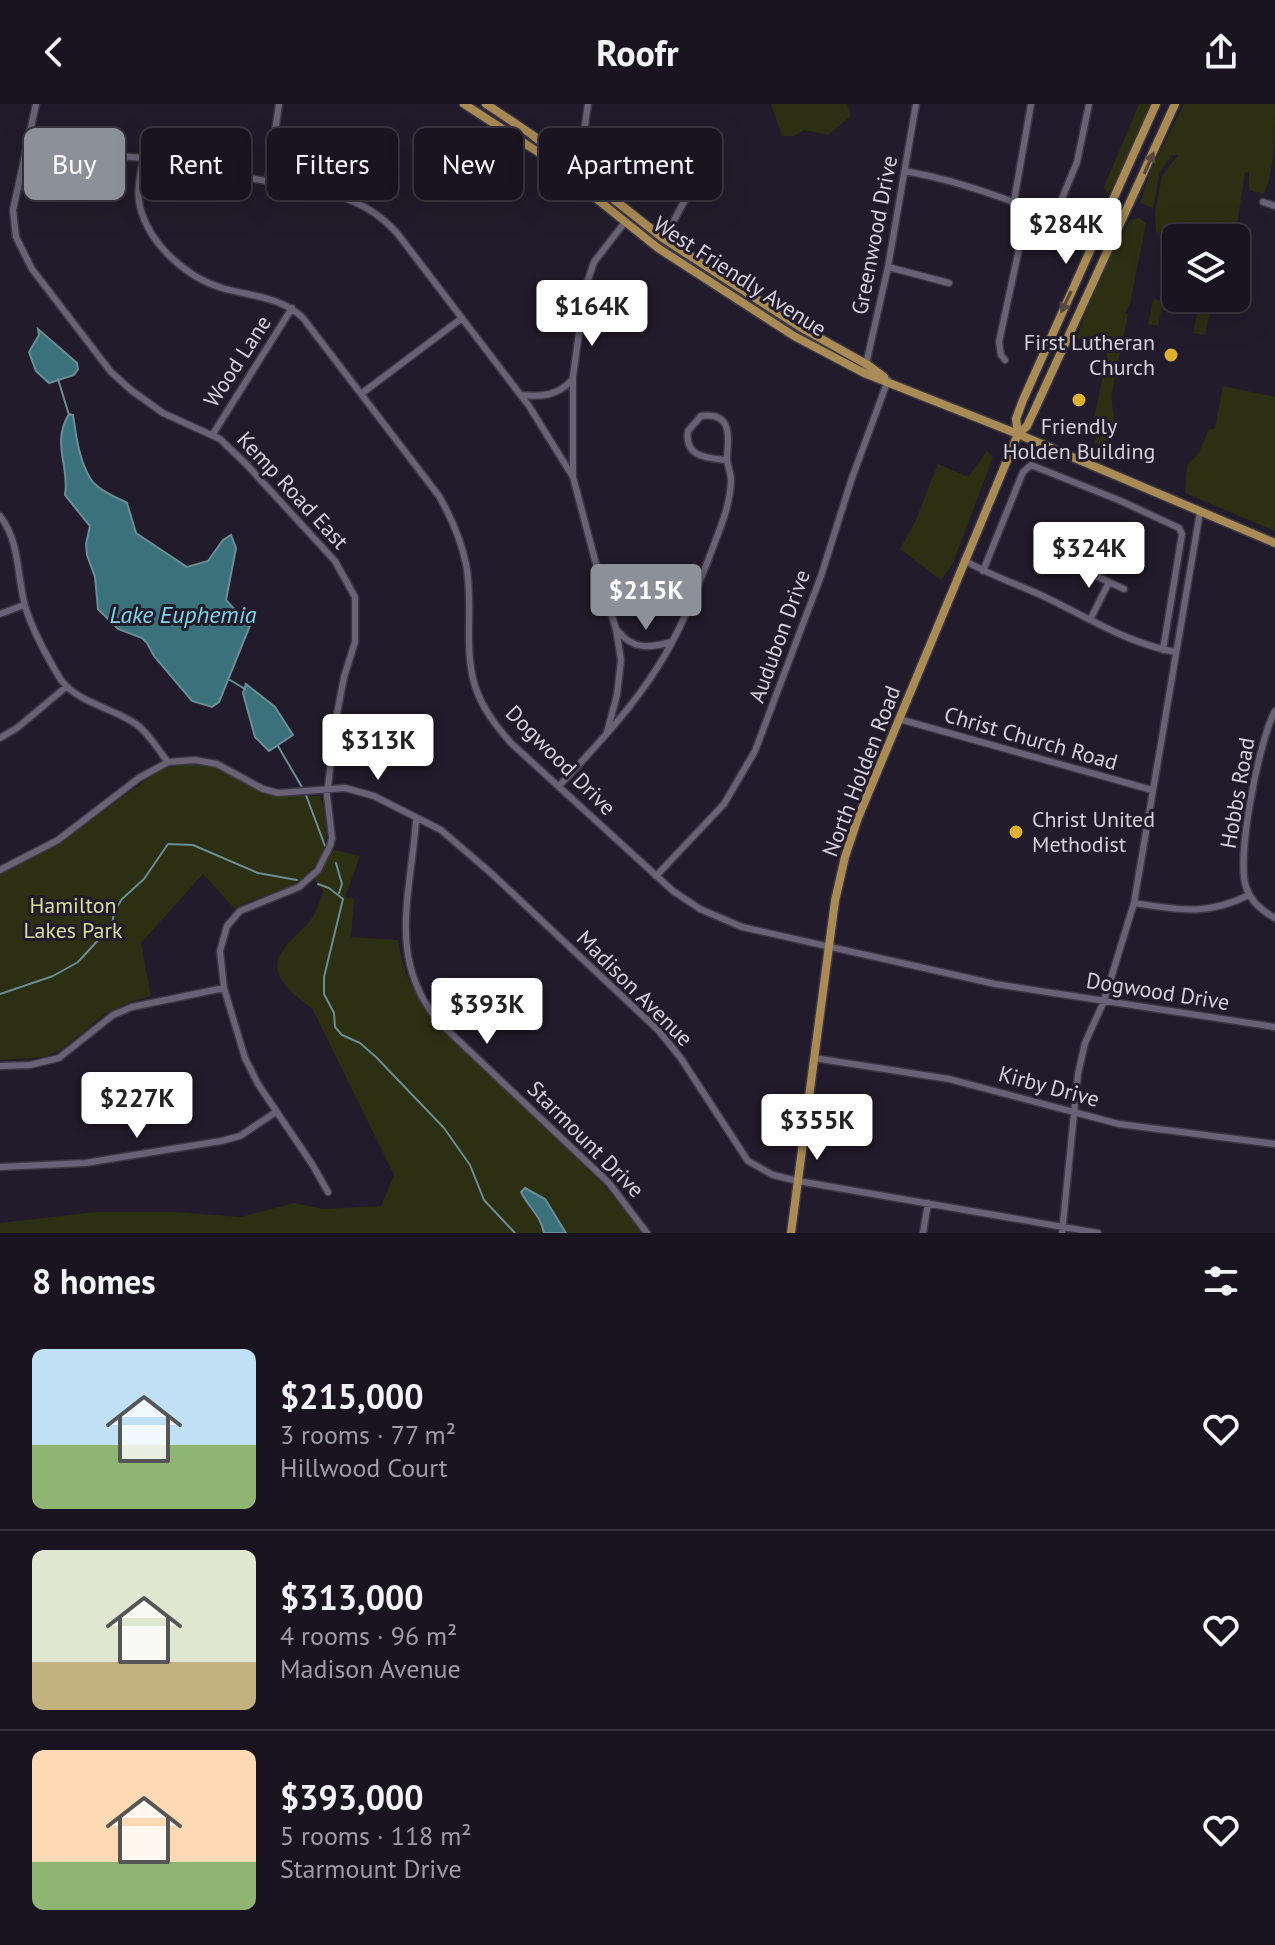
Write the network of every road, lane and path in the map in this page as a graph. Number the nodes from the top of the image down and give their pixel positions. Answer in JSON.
{"nodes":[{"id":1,"x":36,"y":104,"type":"edge"},
{"id":2,"x":279,"y":104,"type":"edge"},
{"id":3,"x":464,"y":104,"type":"edge"},
{"id":4,"x":486,"y":104,"type":"edge"},
{"id":5,"x":588,"y":104,"type":"edge"},
{"id":6,"x":916,"y":104,"type":"edge"},
{"id":7,"x":1031,"y":104,"type":"edge"},
{"id":8,"x":1089,"y":104,"type":"edge"},
{"id":9,"x":1156,"y":104,"type":"edge"},
{"id":10,"x":1175,"y":104,"type":"edge"},
{"id":11,"x":31,"y":128,"type":"edge"},
{"id":12,"x":276,"y":128,"type":"edge"},
{"id":13,"x":585,"y":128,"type":"edge"},
{"id":14,"x":539,"y":140,"type":"edge"},
{"id":15,"x":539,"y":154,"type":"edge"},
{"id":16,"x":24,"y":160,"type":"edge"},
{"id":17,"x":905,"y":171,"type":"junction"},
{"id":18,"x":141,"y":175,"type":"edge"},
{"id":19,"x":351,"y":200,"type":"edge"},
{"id":20,"x":598,"y":200,"type":"edge"},
{"id":21,"x":615,"y":200,"type":"edge"},
{"id":22,"x":685,"y":200,"type":"edge"},
{"id":23,"x":1014,"y":201,"type":"junction"},
{"id":24,"x":1263,"y":202,"type":"dead end"},
{"id":25,"x":1275,"y":206,"type":"edge"},
{"id":26,"x":1028,"y":207,"type":"junction"},
{"id":27,"x":1054,"y":218,"type":"junction"},
{"id":28,"x":625,"y":222,"type":"junction"},
{"id":29,"x":1097,"y":237,"type":"junction"},
{"id":30,"x":664,"y":239,"type":"junction"},
{"id":31,"x":888,"y":267,"type":"junction"},
{"id":32,"x":949,"y":283,"type":"dead end"},
{"id":33,"x":292,"y":308,"type":"junction"},
{"id":34,"x":462,"y":318,"type":"junction"},
{"id":35,"x":1005,"y":360,"type":"dead end"},
{"id":36,"x":866,"y":369,"type":"junction"},
{"id":37,"x":573,"y":379,"type":"junction"},
{"id":38,"x":888,"y":380,"type":"junction"},
{"id":39,"x":361,"y":394,"type":"junction"},
{"id":40,"x":521,"y":395,"type":"junction"},
{"id":41,"x":213,"y":434,"type":"junction"},
{"id":42,"x":1018,"y":434,"type":"junction"},
{"id":43,"x":726,"y":460,"type":"junction"},
{"id":44,"x":573,"y":477,"type":"junction"},
{"id":45,"x":1200,"y":512,"type":"junction"},
{"id":46,"x":0,"y":516,"type":"edge"},
{"id":47,"x":1275,"y":543,"type":"edge"},
{"id":48,"x":964,"y":560,"type":"junction"},
{"id":49,"x":1072,"y":565,"type":"dead end"},
{"id":50,"x":983,"y":571,"type":"junction"},
{"id":51,"x":1109,"y":582,"type":"junction"},
{"id":52,"x":1124,"y":589,"type":"dead end"},
{"id":53,"x":24,"y":605,"type":"junction"},
{"id":54,"x":0,"y":614,"type":"edge"},
{"id":55,"x":1090,"y":620,"type":"junction"},
{"id":56,"x":616,"y":629,"type":"junction"},
{"id":57,"x":671,"y":642,"type":"junction"},
{"id":58,"x":1163,"y":650,"type":"junction"},
{"id":59,"x":1175,"y":652,"type":"junction"},
{"id":60,"x":66,"y":687,"type":"junction"},
{"id":61,"x":1275,"y":711,"type":"edge"},
{"id":62,"x":899,"y":719,"type":"junction"},
{"id":63,"x":607,"y":732,"type":"junction"},
{"id":64,"x":0,"y":738,"type":"edge"},
{"id":65,"x":168,"y":762,"type":"junction"},
{"id":66,"x":559,"y":786,"type":"junction"},
{"id":67,"x":328,"y":788,"type":"junction"},
{"id":68,"x":1152,"y":790,"type":"junction"},
{"id":69,"x":416,"y":820,"type":"junction"},
{"id":70,"x":0,"y":870,"type":"edge"},
{"id":71,"x":656,"y":876,"type":"junction"},
{"id":72,"x":1249,"y":895,"type":"junction"},
{"id":73,"x":1134,"y":903,"type":"junction"},
{"id":74,"x":1275,"y":918,"type":"edge"},
{"id":75,"x":829,"y":947,"type":"junction"},
{"id":76,"x":224,"y":988,"type":"junction"},
{"id":77,"x":1104,"y":1001,"type":"junction"},
{"id":78,"x":1275,"y":1027,"type":"edge"},
{"id":79,"x":814,"y":1058,"type":"junction"},
{"id":80,"x":0,"y":1066,"type":"edge"},
{"id":81,"x":1073,"y":1111,"type":"junction"},
{"id":82,"x":276,"y":1112,"type":"junction"},
{"id":83,"x":1275,"y":1144,"type":"edge"},
{"id":84,"x":0,"y":1167,"type":"edge"},
{"id":85,"x":798,"y":1181,"type":"junction"},
{"id":86,"x":328,"y":1192,"type":"dead end"},
{"id":87,"x":928,"y":1203,"type":"junction"},
{"id":88,"x":1063,"y":1230,"type":"edge"},
{"id":89,"x":647,"y":1233,"type":"edge"},
{"id":90,"x":791,"y":1233,"type":"edge"},
{"id":91,"x":923,"y":1233,"type":"edge"},
{"id":92,"x":1098,"y":1233,"type":"edge"}],
"edges":[{"from":1,"to":11,"type":"street","name":"Kemp Road East"},
{"from":2,"to":12,"type":"street"},
{"from":3,"to":15,"type":"main road","name":"West Friendly Avenue"},
{"from":4,"to":14,"type":"main road","name":"West Friendly Avenue"},
{"from":5,"to":13,"type":"street"},
{"from":6,"to":17,"type":"street","name":"Greenwood Drive"},
{"from":7,"to":23,"type":"street"},
{"from":8,"to":27,"type":"street"},
{"from":9,"to":29,"type":"main road","name":"North Holden Road"},
{"from":42,"to":10,"type":"main road","name":"North Holden Road","one_way":true},
{"from":16,"to":41,"type":"street","name":"Kemp Road East"},
{"from":17,"to":23,"type":"street"},
{"from":17,"to":31,"type":"street","name":"Greenwood Drive"},
{"from":18,"to":33,"type":"street"},
{"from":19,"to":34,"type":"street"},
{"from":20,"to":28,"type":"main road","name":"West Friendly Avenue"},
{"from":21,"to":30,"type":"main road","name":"West Friendly Avenue"},
{"from":22,"to":30,"type":"street"},
{"from":23,"to":26,"type":"street"},
{"from":24,"to":25,"type":"street"},
{"from":26,"to":27,"type":"street"},
{"from":26,"to":35,"type":"street"},
{"from":27,"to":29,"type":"street"},
{"from":28,"to":36,"type":"main road","name":"West Friendly Avenue"},
{"from":28,"to":37,"type":"street"},
{"from":29,"to":42,"type":"main road","name":"North Holden Road","one_way":true},
{"from":30,"to":36,"type":"main road","name":"West Friendly Avenue"},
{"from":31,"to":32,"type":"street"},
{"from":31,"to":36,"type":"street","name":"Greenwood Drive"},
{"from":33,"to":39,"type":"street","name":"Dogwood Drive"},
{"from":33,"to":41,"type":"street","name":"Wood Lane"},
{"from":34,"to":39,"type":"street"},
{"from":34,"to":40,"type":"street"},
{"from":36,"to":38,"type":"main road","name":"West Friendly Avenue"},
{"from":37,"to":40,"type":"street"},
{"from":37,"to":44,"type":"street"},
{"from":38,"to":42,"type":"main road","name":"West Friendly Avenue"},
{"from":38,"to":71,"type":"street","name":"Audubon Drive"},
{"from":39,"to":66,"type":"street","name":"Dogwood Drive"},
{"from":40,"to":44,"type":"street"},
{"from":41,"to":67,"type":"street","name":"Kemp Road East"},
{"from":42,"to":45,"type":"main road","name":"West Friendly Avenue"},
{"from":42,"to":48,"type":"main road","name":"North Holden Road"},
{"from":43,"to":43,"type":"street"},
{"from":43,"to":57,"type":"street"},
{"from":44,"to":56,"type":"street"},
{"from":45,"to":47,"type":"main road","name":"West Friendly Avenue"},
{"from":45,"to":59,"type":"street"},
{"from":46,"to":53,"type":"street"},
{"from":48,"to":50,"type":"street"},
{"from":48,"to":62,"type":"main road","name":"North Holden Road"},
{"from":49,"to":51,"type":"street"},
{"from":50,"to":55,"type":"street"},
{"from":50,"to":58,"type":"street"},
{"from":51,"to":52,"type":"street"},
{"from":51,"to":55,"type":"street"},
{"from":53,"to":54,"type":"street"},
{"from":53,"to":60,"type":"street"},
{"from":55,"to":58,"type":"street"},
{"from":56,"to":57,"type":"street"},
{"from":56,"to":63,"type":"street"},
{"from":57,"to":63,"type":"street"},
{"from":58,"to":59,"type":"street"},
{"from":59,"to":68,"type":"street"},
{"from":60,"to":64,"type":"street"},
{"from":60,"to":65,"type":"street"},
{"from":61,"to":72,"type":"street","name":"Hobbs Road"},
{"from":62,"to":68,"type":"street","name":"Christ Church Road"},
{"from":62,"to":75,"type":"main road","name":"North Holden Road"},
{"from":63,"to":66,"type":"street"},
{"from":65,"to":67,"type":"street"},
{"from":65,"to":70,"type":"street"},
{"from":66,"to":71,"type":"street","name":"Dogwood Drive"},
{"from":67,"to":69,"type":"street","name":"Madison Avenue"},
{"from":67,"to":76,"type":"street","name":"Kemp Road East"},
{"from":68,"to":73,"type":"street"},
{"from":69,"to":85,"type":"street","name":"Madison Avenue"},
{"from":69,"to":89,"type":"street","name":"Starmount Drive"},
{"from":71,"to":75,"type":"street","name":"Dogwood Drive"},
{"from":72,"to":73,"type":"street"},
{"from":72,"to":74,"type":"street"},
{"from":73,"to":77,"type":"street"},
{"from":75,"to":77,"type":"street","name":"Dogwood Drive"},
{"from":75,"to":79,"type":"main road","name":"North Holden Road"},
{"from":76,"to":80,"type":"street"},
{"from":76,"to":82,"type":"street","name":"Kemp Road East"},
{"from":77,"to":78,"type":"street","name":"Dogwood Drive"},
{"from":77,"to":81,"type":"street"},
{"from":79,"to":81,"type":"street","name":"Kirby Drive"},
{"from":79,"to":85,"type":"main road","name":"North Holden Road"},
{"from":81,"to":83,"type":"street","name":"Kirby Drive"},
{"from":81,"to":88,"type":"street"},
{"from":82,"to":84,"type":"street"},
{"from":82,"to":86,"type":"street","name":"Kemp Road East"},
{"from":85,"to":87,"type":"street","name":"Madison Avenue"},
{"from":85,"to":90,"type":"main road","name":"North Holden Road"},
{"from":87,"to":88,"type":"street","name":"Madison Avenue"},
{"from":87,"to":91,"type":"street"},
{"from":88,"to":92,"type":"street","name":"Madison Avenue"}]}
